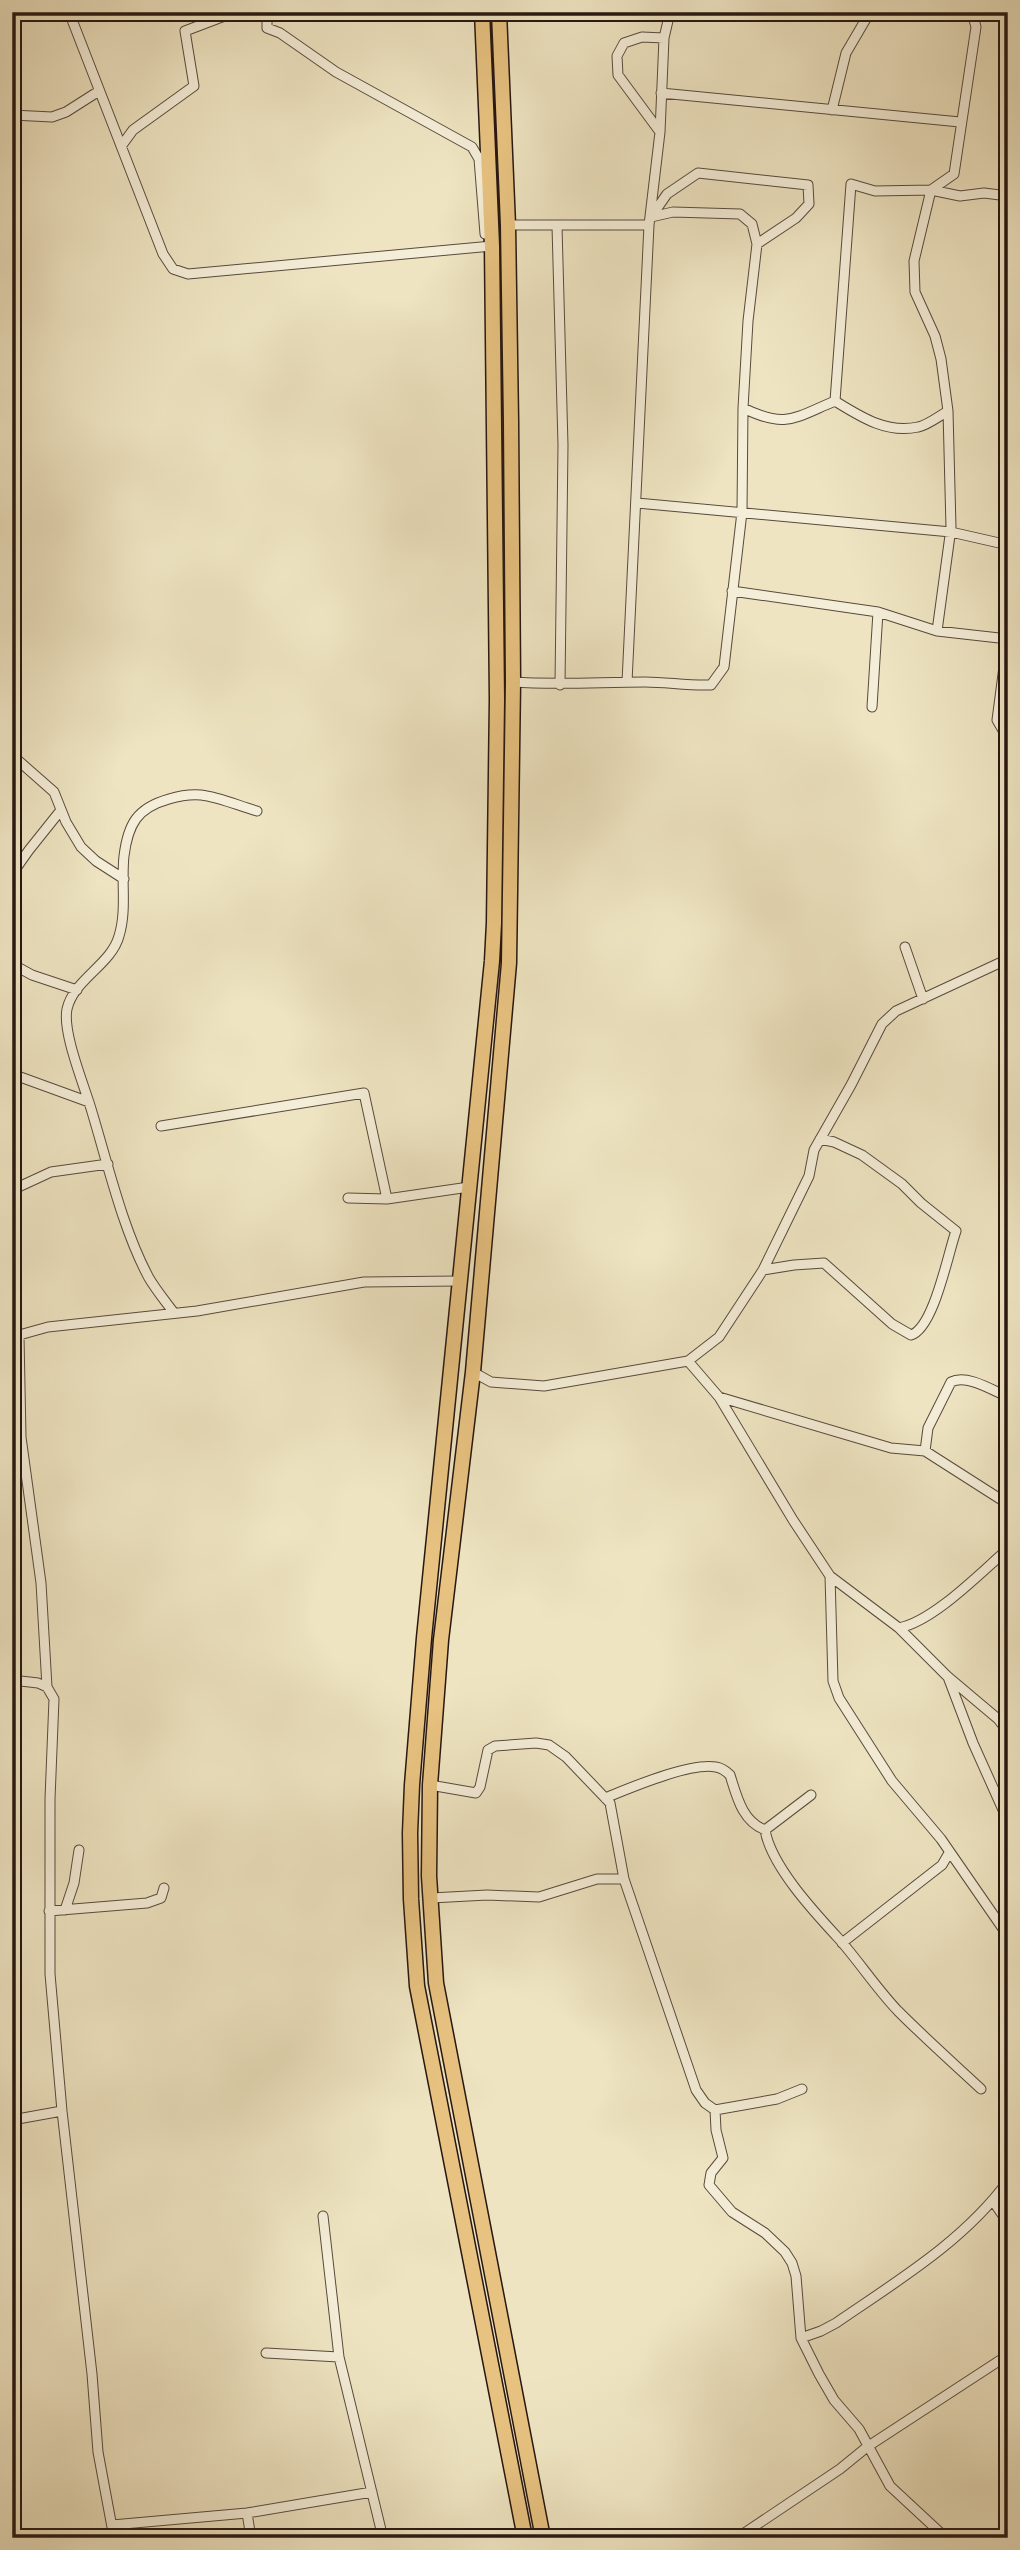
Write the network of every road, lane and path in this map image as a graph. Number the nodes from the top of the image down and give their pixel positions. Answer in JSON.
{"nodes":[{"id":1,"x":69,"y":12,"type":"edge"},
{"id":2,"x":235,"y":12,"type":"edge"},
{"id":3,"x":267,"y":12,"type":"edge"},
{"id":4,"x":482,"y":12,"type":"edge"},
{"id":5,"x":499,"y":12,"type":"edge"},
{"id":6,"x":670,"y":12,"type":"edge"},
{"id":7,"x":870,"y":12,"type":"edge"},
{"id":8,"x":971,"y":12,"type":"edge"},
{"id":9,"x":664,"y":38,"type":"junction"},
{"id":10,"x":99,"y":91,"type":"junction"},
{"id":11,"x":661,"y":93,"type":"junction"},
{"id":12,"x":832,"y":110,"type":"junction"},
{"id":13,"x":12,"y":115,"type":"edge"},
{"id":14,"x":960,"y":122,"type":"junction"},
{"id":15,"x":660,"y":132,"type":"junction"},
{"id":16,"x":122,"y":145,"type":"junction"},
{"id":17,"x":931,"y":190,"type":"junction"},
{"id":18,"x":1008,"y":196,"type":"edge"},
{"id":19,"x":650,"y":221,"type":"junction"},
{"id":20,"x":508,"y":225,"type":"junction"},
{"id":21,"x":557,"y":226,"type":"junction"},
{"id":22,"x":757,"y":244,"type":"junction"},
{"id":23,"x":489,"y":246,"type":"junction"},
{"id":24,"x":835,"y":401,"type":"junction"},
{"id":25,"x":743,"y":408,"type":"junction"},
{"id":26,"x":948,"y":411,"type":"junction"},
{"id":27,"x":493,"y":449,"type":"junction"},
{"id":28,"x":511,"y":450,"type":"junction"},
{"id":29,"x":637,"y":503,"type":"junction"},
{"id":30,"x":742,"y":512,"type":"junction"},
{"id":31,"x":951,"y":532,"type":"junction"},
{"id":32,"x":1008,"y":545,"type":"edge"},
{"id":33,"x":732,"y":591,"type":"junction"},
{"id":34,"x":878,"y":612,"type":"junction"},
{"id":35,"x":937,"y":631,"type":"junction"},
{"id":36,"x":1007,"y":638,"type":"edge"},
{"id":37,"x":513,"y":682,"type":"junction"},
{"id":38,"x":627,"y":682,"type":"junction"},
{"id":39,"x":560,"y":685,"type":"junction"},
{"id":40,"x":872,"y":707,"type":"dead end"},
{"id":41,"x":1008,"y":738,"type":"edge"},
{"id":42,"x":12,"y":755,"type":"edge"},
{"id":43,"x":1008,"y":766,"type":"edge"},
{"id":44,"x":1006,"y":778,"type":"edge"},
{"id":45,"x":61,"y":810,"type":"junction"},
{"id":46,"x":257,"y":811,"type":"dead end"},
{"id":47,"x":12,"y":874,"type":"edge"},
{"id":48,"x":124,"y":879,"type":"junction"},
{"id":49,"x":905,"y":947,"type":"dead end"},
{"id":50,"x":1008,"y":959,"type":"edge"},
{"id":51,"x":12,"y":964,"type":"edge"},
{"id":52,"x":76,"y":990,"type":"junction"},
{"id":53,"x":923,"y":999,"type":"junction"},
{"id":54,"x":12,"y":1074,"type":"edge"},
{"id":55,"x":89,"y":1102,"type":"junction"},
{"id":56,"x":161,"y":1126,"type":"dead end"},
{"id":57,"x":820,"y":1139,"type":"junction"},
{"id":58,"x":108,"y":1164,"type":"junction"},
{"id":59,"x":469,"y":1187,"type":"junction"},
{"id":60,"x":12,"y":1190,"type":"edge"},
{"id":61,"x":348,"y":1198,"type":"dead end"},
{"id":62,"x":387,"y":1199,"type":"junction"},
{"id":63,"x":762,"y":1270,"type":"junction"},
{"id":64,"x":459,"y":1281,"type":"junction"},
{"id":65,"x":174,"y":1313,"type":"junction"},
{"id":66,"x":15,"y":1336,"type":"edge"},
{"id":67,"x":688,"y":1361,"type":"junction"},
{"id":68,"x":473,"y":1372,"type":"junction"},
{"id":69,"x":719,"y":1396,"type":"junction"},
{"id":70,"x":1008,"y":1397,"type":"edge"},
{"id":71,"x":925,"y":1451,"type":"junction"},
{"id":72,"x":1008,"y":1504,"type":"edge"},
{"id":73,"x":1008,"y":1549,"type":"edge"},
{"id":74,"x":830,"y":1576,"type":"junction"},
{"id":75,"x":899,"y":1628,"type":"junction"},
{"id":76,"x":947,"y":1676,"type":"junction"},
{"id":77,"x":12,"y":1680,"type":"edge"},
{"id":78,"x":47,"y":1687,"type":"junction"},
{"id":79,"x":1008,"y":1732,"type":"edge"},
{"id":80,"x":430,"y":1785,"type":"junction"},
{"id":81,"x":811,"y":1795,"type":"dead end"},
{"id":82,"x":605,"y":1798,"type":"junction"},
{"id":83,"x":411,"y":1816,"type":"junction"},
{"id":84,"x":429,"y":1818,"type":"junction"},
{"id":85,"x":1008,"y":1821,"type":"edge"},
{"id":86,"x":765,"y":1830,"type":"junction"},
{"id":87,"x":79,"y":1850,"type":"dead end"},
{"id":88,"x":949,"y":1853,"type":"junction"},
{"id":89,"x":957,"y":1864,"type":"junction"},
{"id":90,"x":942,"y":1865,"type":"junction"},
{"id":91,"x":624,"y":1879,"type":"junction"},
{"id":92,"x":164,"y":1888,"type":"dead end"},
{"id":93,"x":430,"y":1898,"type":"junction"},
{"id":94,"x":65,"y":1910,"type":"junction"},
{"id":95,"x":48,"y":1911,"type":"junction"},
{"id":96,"x":1008,"y":1936,"type":"edge"},
{"id":97,"x":842,"y":1943,"type":"junction"},
{"id":98,"x":802,"y":2089,"type":"dead end"},
{"id":99,"x":981,"y":2089,"type":"dead end"},
{"id":100,"x":715,"y":2110,"type":"junction"},
{"id":101,"x":62,"y":2111,"type":"junction"},
{"id":102,"x":12,"y":2120,"type":"edge"},
{"id":103,"x":1008,"y":2181,"type":"edge"},
{"id":104,"x":993,"y":2201,"type":"junction"},
{"id":105,"x":323,"y":2216,"type":"dead end"},
{"id":106,"x":1008,"y":2222,"type":"edge"},
{"id":107,"x":801,"y":2338,"type":"junction"},
{"id":108,"x":266,"y":2353,"type":"dead end"},
{"id":109,"x":1008,"y":2355,"type":"edge"},
{"id":110,"x":339,"y":2357,"type":"junction"},
{"id":111,"x":867,"y":2447,"type":"junction"},
{"id":112,"x":372,"y":2492,"type":"junction"},
{"id":113,"x":247,"y":2513,"type":"junction"},
{"id":114,"x":112,"y":2525,"type":"junction"},
{"id":115,"x":114,"y":2538,"type":"edge"},
{"id":116,"x":251,"y":2538,"type":"edge"},
{"id":117,"x":383,"y":2538,"type":"edge"},
{"id":118,"x":526,"y":2538,"type":"edge"},
{"id":119,"x":542,"y":2538,"type":"edge"},
{"id":120,"x":737,"y":2538,"type":"edge"},
{"id":121,"x":946,"y":2538,"type":"edge"}],
"edges":[{"from":1,"to":10,"type":"street"},
{"from":2,"to":16,"type":"street"},
{"from":3,"to":23,"type":"street"},
{"from":4,"to":23,"type":"main road"},
{"from":5,"to":20,"type":"main road"},
{"from":6,"to":9,"type":"street"},
{"from":7,"to":12,"type":"street"},
{"from":8,"to":14,"type":"street"},
{"from":9,"to":11,"type":"street"},
{"from":9,"to":15,"type":"street"},
{"from":10,"to":13,"type":"street"},
{"from":10,"to":16,"type":"street"},
{"from":11,"to":12,"type":"street"},
{"from":11,"to":15,"type":"street"},
{"from":12,"to":14,"type":"street"},
{"from":14,"to":17,"type":"street"},
{"from":15,"to":19,"type":"street"},
{"from":16,"to":23,"type":"street"},
{"from":17,"to":18,"type":"street"},
{"from":17,"to":24,"type":"street"},
{"from":17,"to":26,"type":"street"},
{"from":19,"to":21,"type":"street"},
{"from":19,"to":22,"type":"street"},
{"from":19,"to":22,"type":"street"},
{"from":19,"to":29,"type":"street"},
{"from":20,"to":21,"type":"street"},
{"from":20,"to":28,"type":"main road"},
{"from":21,"to":39,"type":"street"},
{"from":22,"to":25,"type":"street"},
{"from":23,"to":27,"type":"main road"},
{"from":24,"to":25,"type":"street"},
{"from":24,"to":26,"type":"street"},
{"from":25,"to":30,"type":"street"},
{"from":26,"to":31,"type":"street"},
{"from":27,"to":28,"type":"main road"},
{"from":27,"to":59,"type":"main road"},
{"from":28,"to":37,"type":"main road"},
{"from":29,"to":30,"type":"street"},
{"from":29,"to":38,"type":"street"},
{"from":30,"to":31,"type":"street"},
{"from":30,"to":33,"type":"street"},
{"from":31,"to":32,"type":"street"},
{"from":31,"to":35,"type":"street"},
{"from":33,"to":34,"type":"street"},
{"from":33,"to":38,"type":"street"},
{"from":34,"to":35,"type":"street"},
{"from":34,"to":40,"type":"street"},
{"from":35,"to":36,"type":"street"},
{"from":36,"to":41,"type":"street"},
{"from":37,"to":39,"type":"street"},
{"from":37,"to":68,"type":"main road"},
{"from":38,"to":39,"type":"street"},
{"from":42,"to":45,"type":"street"},
{"from":43,"to":44,"type":"street"},
{"from":45,"to":47,"type":"street"},
{"from":45,"to":48,"type":"street"},
{"from":46,"to":48,"type":"street"},
{"from":48,"to":52,"type":"street"},
{"from":49,"to":53,"type":"street"},
{"from":50,"to":53,"type":"street"},
{"from":51,"to":52,"type":"street"},
{"from":52,"to":55,"type":"street"},
{"from":53,"to":57,"type":"street"},
{"from":54,"to":55,"type":"street"},
{"from":55,"to":58,"type":"street"},
{"from":56,"to":62,"type":"street"},
{"from":57,"to":63,"type":"street"},
{"from":57,"to":63,"type":"street"},
{"from":58,"to":60,"type":"street"},
{"from":58,"to":65,"type":"street"},
{"from":59,"to":62,"type":"street"},
{"from":59,"to":64,"type":"main road"},
{"from":61,"to":62,"type":"street"},
{"from":63,"to":67,"type":"street"},
{"from":64,"to":65,"type":"street"},
{"from":64,"to":83,"type":"main road"},
{"from":65,"to":66,"type":"street"},
{"from":66,"to":78,"type":"street"},
{"from":67,"to":68,"type":"street"},
{"from":67,"to":69,"type":"street"},
{"from":68,"to":80,"type":"main road"},
{"from":69,"to":71,"type":"street"},
{"from":69,"to":74,"type":"street"},
{"from":70,"to":71,"type":"street"},
{"from":71,"to":72,"type":"street"},
{"from":73,"to":75,"type":"street"},
{"from":74,"to":75,"type":"street"},
{"from":74,"to":88,"type":"street"},
{"from":75,"to":76,"type":"street"},
{"from":76,"to":79,"type":"street"},
{"from":76,"to":85,"type":"street"},
{"from":77,"to":78,"type":"street"},
{"from":78,"to":95,"type":"street"},
{"from":80,"to":82,"type":"street"},
{"from":80,"to":84,"type":"main road"},
{"from":81,"to":86,"type":"street"},
{"from":82,"to":86,"type":"street"},
{"from":82,"to":91,"type":"street"},
{"from":83,"to":84,"type":"main road"},
{"from":83,"to":118,"type":"main road"},
{"from":84,"to":93,"type":"main road"},
{"from":86,"to":97,"type":"street"},
{"from":87,"to":94,"type":"street"},
{"from":88,"to":89,"type":"street"},
{"from":88,"to":90,"type":"street"},
{"from":89,"to":90,"type":"street"},
{"from":89,"to":96,"type":"street"},
{"from":90,"to":97,"type":"street"},
{"from":91,"to":93,"type":"street"},
{"from":91,"to":100,"type":"street"},
{"from":92,"to":94,"type":"street"},
{"from":93,"to":119,"type":"main road"},
{"from":94,"to":95,"type":"street"},
{"from":95,"to":101,"type":"street"},
{"from":97,"to":99,"type":"street"},
{"from":98,"to":100,"type":"street"},
{"from":100,"to":107,"type":"street"},
{"from":101,"to":102,"type":"street"},
{"from":101,"to":114,"type":"street"},
{"from":103,"to":104,"type":"street"},
{"from":104,"to":106,"type":"street"},
{"from":104,"to":107,"type":"street"},
{"from":105,"to":110,"type":"street"},
{"from":107,"to":111,"type":"street"},
{"from":108,"to":110,"type":"street"},
{"from":109,"to":111,"type":"street"},
{"from":110,"to":112,"type":"street"},
{"from":111,"to":120,"type":"street"},
{"from":111,"to":121,"type":"street"},
{"from":112,"to":113,"type":"street"},
{"from":112,"to":117,"type":"street"},
{"from":113,"to":114,"type":"street"},
{"from":113,"to":116,"type":"street"},
{"from":114,"to":115,"type":"street"}]}
